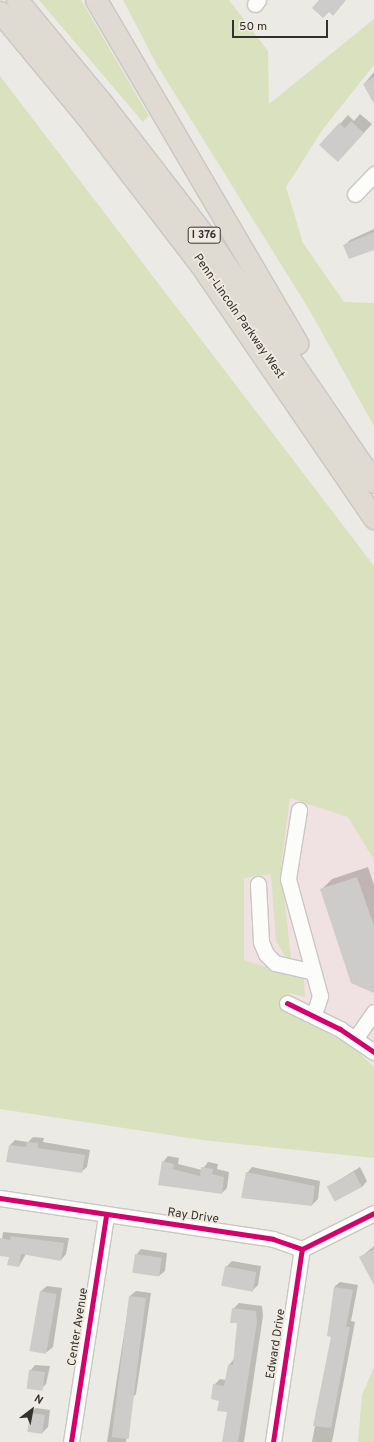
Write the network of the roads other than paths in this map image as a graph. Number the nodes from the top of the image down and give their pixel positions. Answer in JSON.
{"nodes":[{"id":1,"x":17,"y":0,"type":"edge"},
{"id":2,"x":96,"y":0,"type":"edge"},
{"id":3,"x":0,"y":12,"type":"edge"},
{"id":4,"x":0,"y":17,"type":"edge"},
{"id":5,"x":28,"y":44,"type":"junction"},
{"id":6,"x":374,"y":174,"type":"edge"},
{"id":7,"x":354,"y":194,"type":"dead end"},
{"id":8,"x":374,"y":482,"type":"edge"},
{"id":9,"x":374,"y":518,"type":"edge"},
{"id":10,"x":299,"y":810,"type":"dead end"},
{"id":11,"x":258,"y":884,"type":"dead end"},
{"id":12,"x":313,"y":972,"type":"junction"},
{"id":13,"x":287,"y":1003,"type":"dead end"},
{"id":14,"x":374,"y":1012,"type":"edge"},
{"id":15,"x":314,"y":1014,"type":"junction"},
{"id":16,"x":355,"y":1039,"type":"junction"},
{"id":17,"x":374,"y":1052,"type":"edge"},
{"id":18,"x":0,"y":1198,"type":"edge"},
{"id":19,"x":374,"y":1213,"type":"edge"},
{"id":20,"x":106,"y":1215,"type":"junction"},
{"id":21,"x":302,"y":1249,"type":"junction"},
{"id":22,"x":71,"y":1442,"type":"edge"},
{"id":23,"x":273,"y":1442,"type":"edge"}],
"edges":[{"from":1,"to":8,"type":"highway","name":"Penn-Lincoln Parkway West","number":"I 376"},
{"from":2,"to":8,"type":"highway"},
{"from":3,"to":5,"type":"highway","name":"Penn-Lincoln Parkway West","number":"I 376"},
{"from":4,"to":5,"type":"highway"},
{"from":5,"to":9,"type":"highway","name":"Penn-Lincoln Parkway West","number":"I 376"},
{"from":6,"to":7,"type":"street"},
{"from":10,"to":12,"type":"street"},
{"from":11,"to":12,"type":"street"},
{"from":12,"to":15,"type":"street"},
{"from":13,"to":15,"type":"street"},
{"from":14,"to":16,"type":"street"},
{"from":15,"to":16,"type":"street"},
{"from":16,"to":17,"type":"street"},
{"from":18,"to":20,"type":"street","name":"Ray Drive"},
{"from":19,"to":21,"type":"street"},
{"from":20,"to":21,"type":"street","name":"Ray Drive"},
{"from":20,"to":22,"type":"street","name":"Center Avenue"},
{"from":21,"to":23,"type":"street","name":"Edward Drive"}]}
